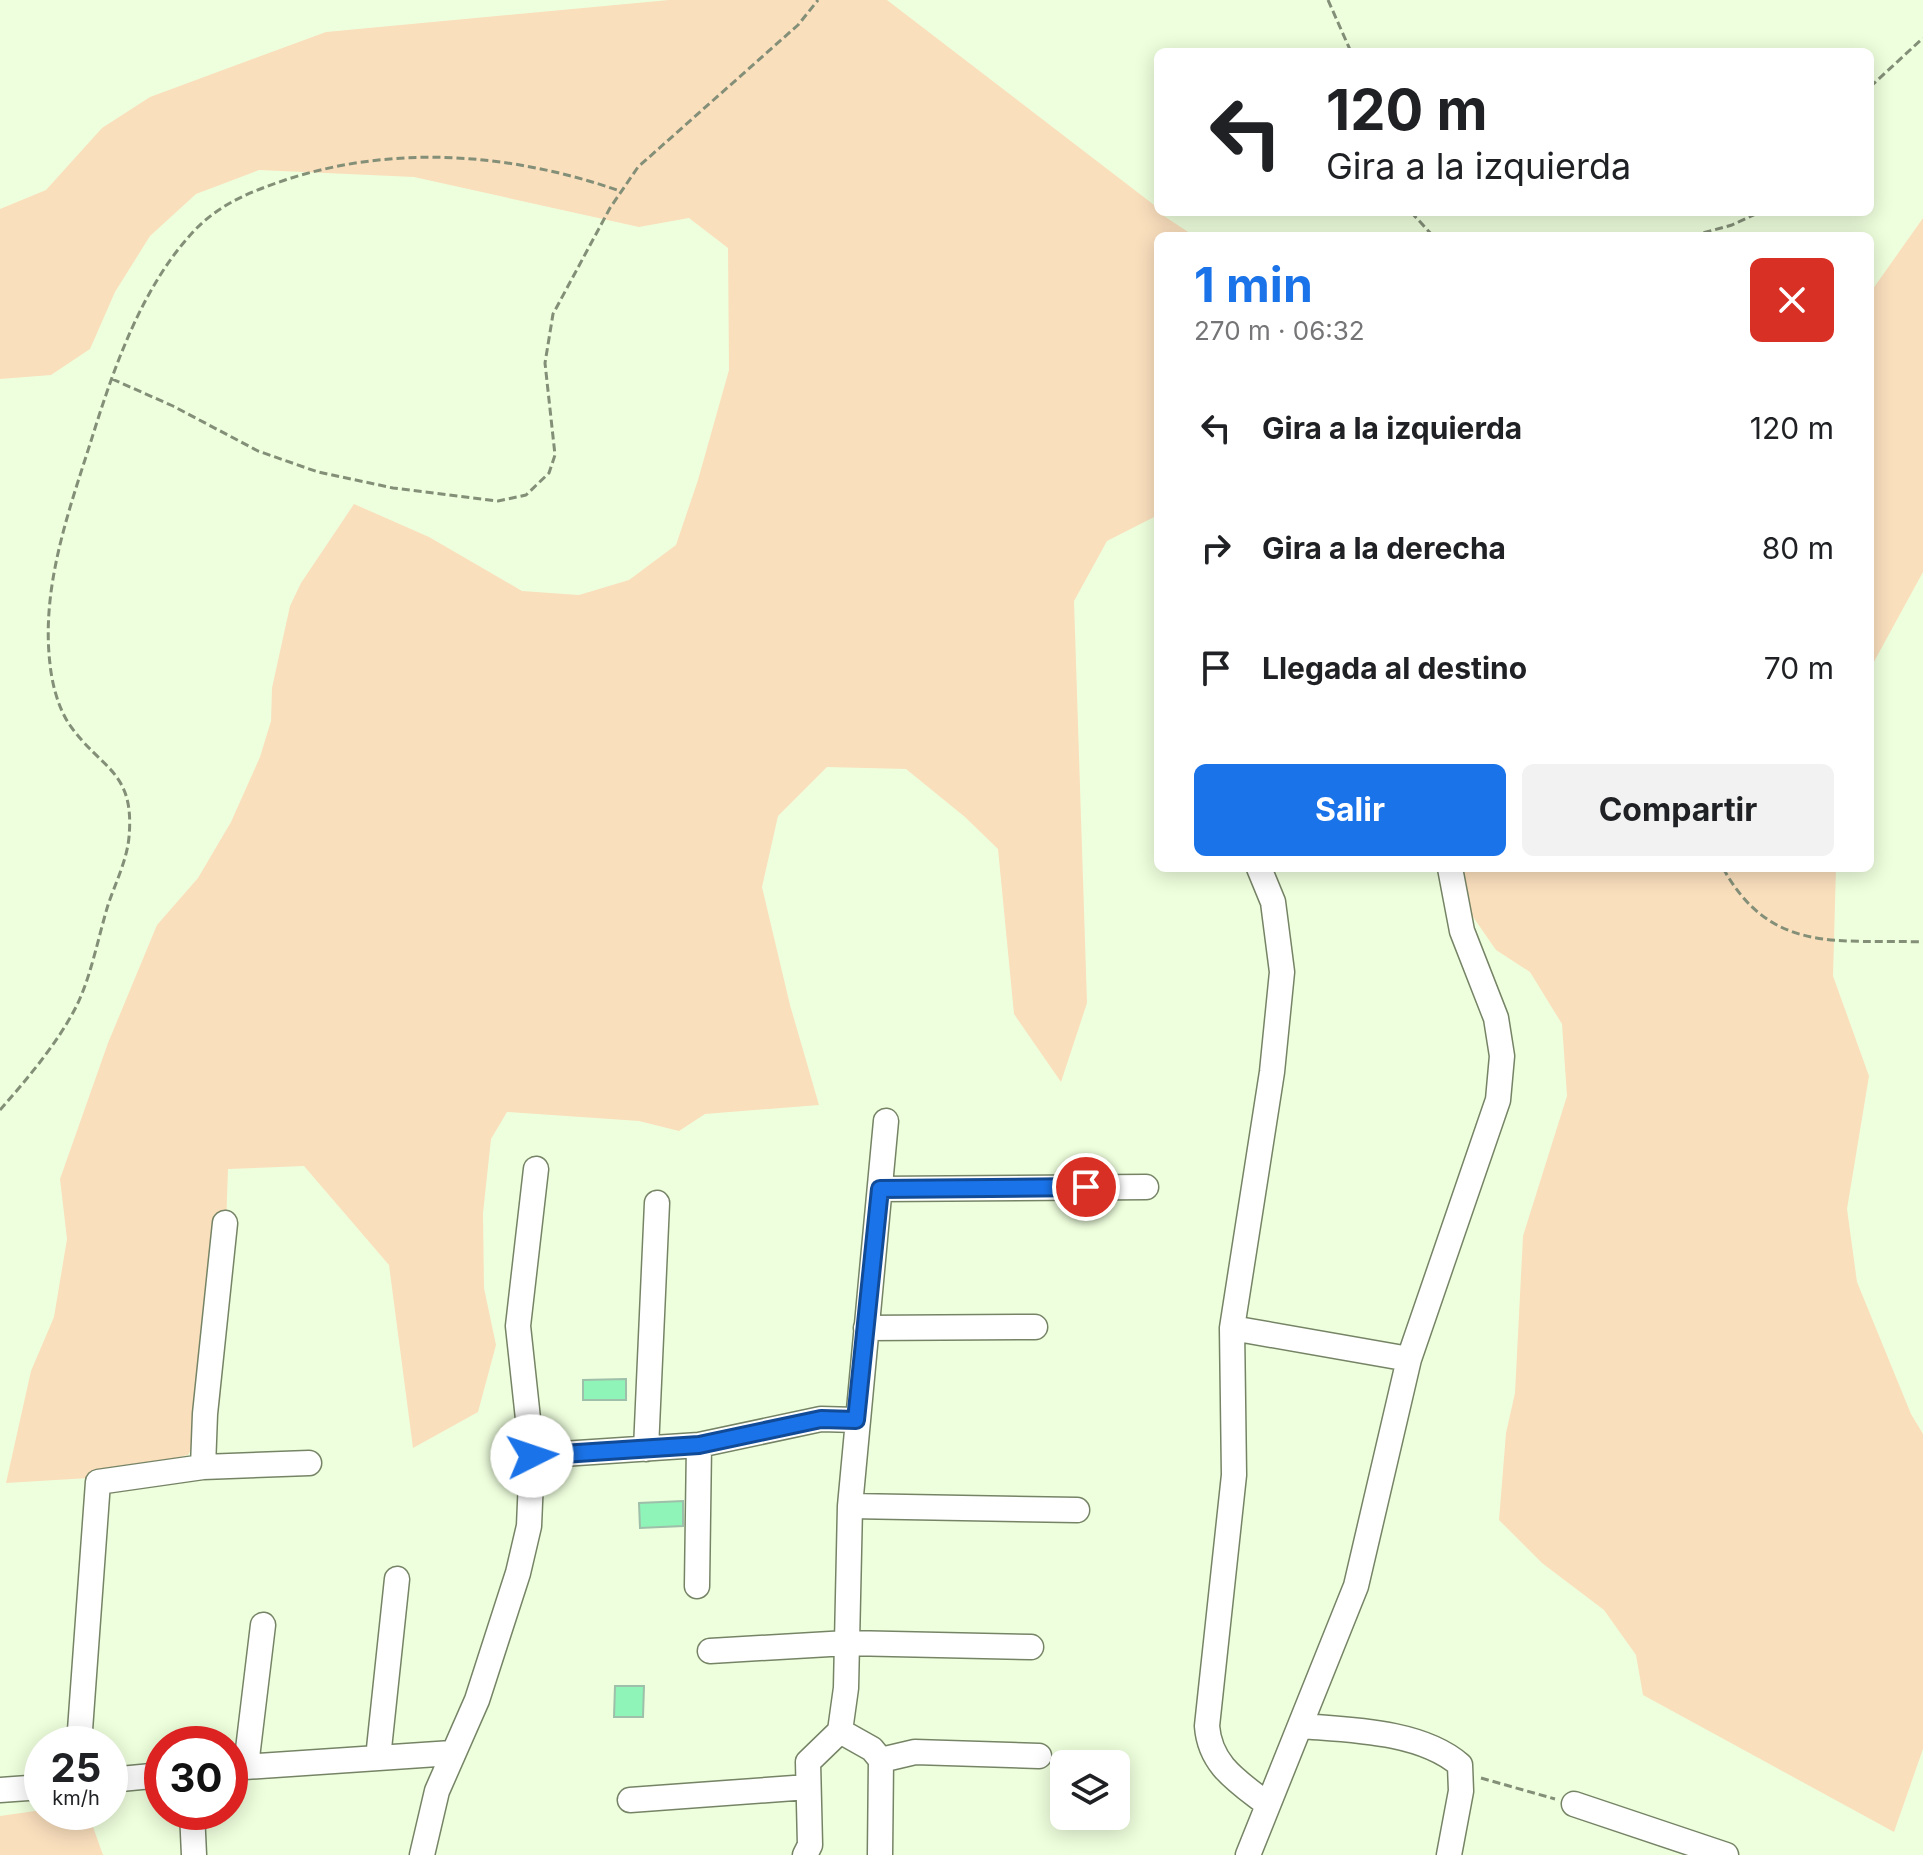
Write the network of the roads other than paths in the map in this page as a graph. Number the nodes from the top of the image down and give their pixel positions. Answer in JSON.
{"nodes":[{"id":1,"x":1261,"y":872,"type":"edge"},
{"id":2,"x":1451,"y":872,"type":"edge"},
{"id":3,"x":886,"y":1121,"type":"dead end"},
{"id":4,"x":536,"y":1169,"type":"dead end"},
{"id":5,"x":1146,"y":1187,"type":"dead end"},
{"id":6,"x":880,"y":1189,"type":"junction"},
{"id":7,"x":657,"y":1203,"type":"dead end"},
{"id":8,"x":225,"y":1223,"type":"dead end"},
{"id":9,"x":1035,"y":1327,"type":"dead end"},
{"id":10,"x":866,"y":1328,"type":"junction"},
{"id":11,"x":1232,"y":1328,"type":"junction"},
{"id":12,"x":1409,"y":1359,"type":"junction"},
{"id":13,"x":856,"y":1420,"type":"junction"},
{"id":14,"x":699,"y":1445,"type":"junction"},
{"id":15,"x":646,"y":1449,"type":"junction"},
{"id":16,"x":532,"y":1456,"type":"junction"},
{"id":17,"x":309,"y":1463,"type":"dead end"},
{"id":18,"x":203,"y":1467,"type":"junction"},
{"id":19,"x":850,"y":1506,"type":"junction"},
{"id":20,"x":1077,"y":1510,"type":"dead end"},
{"id":21,"x":397,"y":1579,"type":"dead end"},
{"id":22,"x":697,"y":1586,"type":"dead end"},
{"id":23,"x":263,"y":1625,"type":"dead end"},
{"id":24,"x":847,"y":1643,"type":"junction"},
{"id":25,"x":1031,"y":1647,"type":"dead end"},
{"id":26,"x":710,"y":1651,"type":"dead end"},
{"id":27,"x":80,"y":1726,"type":"edge"},
{"id":28,"x":245,"y":1726,"type":"edge"},
{"id":29,"x":1301,"y":1726,"type":"junction"},
{"id":30,"x":840,"y":1731,"type":"junction"},
{"id":31,"x":452,"y":1753,"type":"junction"},
{"id":32,"x":1039,"y":1756,"type":"dead end"},
{"id":33,"x":378,"y":1758,"type":"junction"},
{"id":34,"x":881,"y":1760,"type":"junction"},
{"id":35,"x":248,"y":1766,"type":"edge"},
{"id":36,"x":808,"y":1787,"type":"junction"},
{"id":37,"x":24,"y":1788,"type":"edge"},
{"id":38,"x":0,"y":1790,"type":"edge"},
{"id":39,"x":630,"y":1800,"type":"dead end"},
{"id":40,"x":1574,"y":1804,"type":"road end"},
{"id":41,"x":1268,"y":1805,"type":"junction"},
{"id":42,"x":193,"y":1830,"type":"edge"},
{"id":43,"x":194,"y":1855,"type":"edge"},
{"id":44,"x":422,"y":1855,"type":"edge"},
{"id":45,"x":805,"y":1855,"type":"edge"},
{"id":46,"x":880,"y":1855,"type":"edge"},
{"id":47,"x":1248,"y":1855,"type":"edge"},
{"id":48,"x":1449,"y":1855,"type":"edge"},
{"id":49,"x":1726,"y":1855,"type":"edge"}],
"edges":[{"from":1,"to":11,"type":"street"},
{"from":2,"to":12,"type":"street"},
{"from":3,"to":6,"type":"street"},
{"from":4,"to":16,"type":"street"},
{"from":5,"to":6,"type":"street"},
{"from":6,"to":10,"type":"street"},
{"from":7,"to":15,"type":"street"},
{"from":8,"to":18,"type":"street"},
{"from":9,"to":10,"type":"street"},
{"from":10,"to":13,"type":"street"},
{"from":11,"to":12,"type":"street"},
{"from":11,"to":41,"type":"street"},
{"from":12,"to":29,"type":"street"},
{"from":13,"to":14,"type":"street"},
{"from":13,"to":19,"type":"street"},
{"from":14,"to":15,"type":"street"},
{"from":14,"to":22,"type":"street"},
{"from":15,"to":16,"type":"street"},
{"from":16,"to":31,"type":"street"},
{"from":17,"to":18,"type":"street"},
{"from":18,"to":27,"type":"street"},
{"from":19,"to":20,"type":"street"},
{"from":19,"to":24,"type":"street"},
{"from":21,"to":33,"type":"street"},
{"from":23,"to":28,"type":"street"},
{"from":24,"to":25,"type":"street"},
{"from":24,"to":26,"type":"street"},
{"from":24,"to":30,"type":"street"},
{"from":29,"to":41,"type":"street"},
{"from":29,"to":48,"type":"street"},
{"from":30,"to":34,"type":"street"},
{"from":30,"to":36,"type":"street"},
{"from":31,"to":33,"type":"street"},
{"from":31,"to":44,"type":"street"},
{"from":32,"to":34,"type":"street"},
{"from":33,"to":35,"type":"street"},
{"from":34,"to":46,"type":"street"},
{"from":36,"to":39,"type":"street"},
{"from":36,"to":45,"type":"street"},
{"from":37,"to":38,"type":"street"},
{"from":40,"to":49,"type":"street"},
{"from":41,"to":47,"type":"street"},
{"from":42,"to":43,"type":"street"}]}
